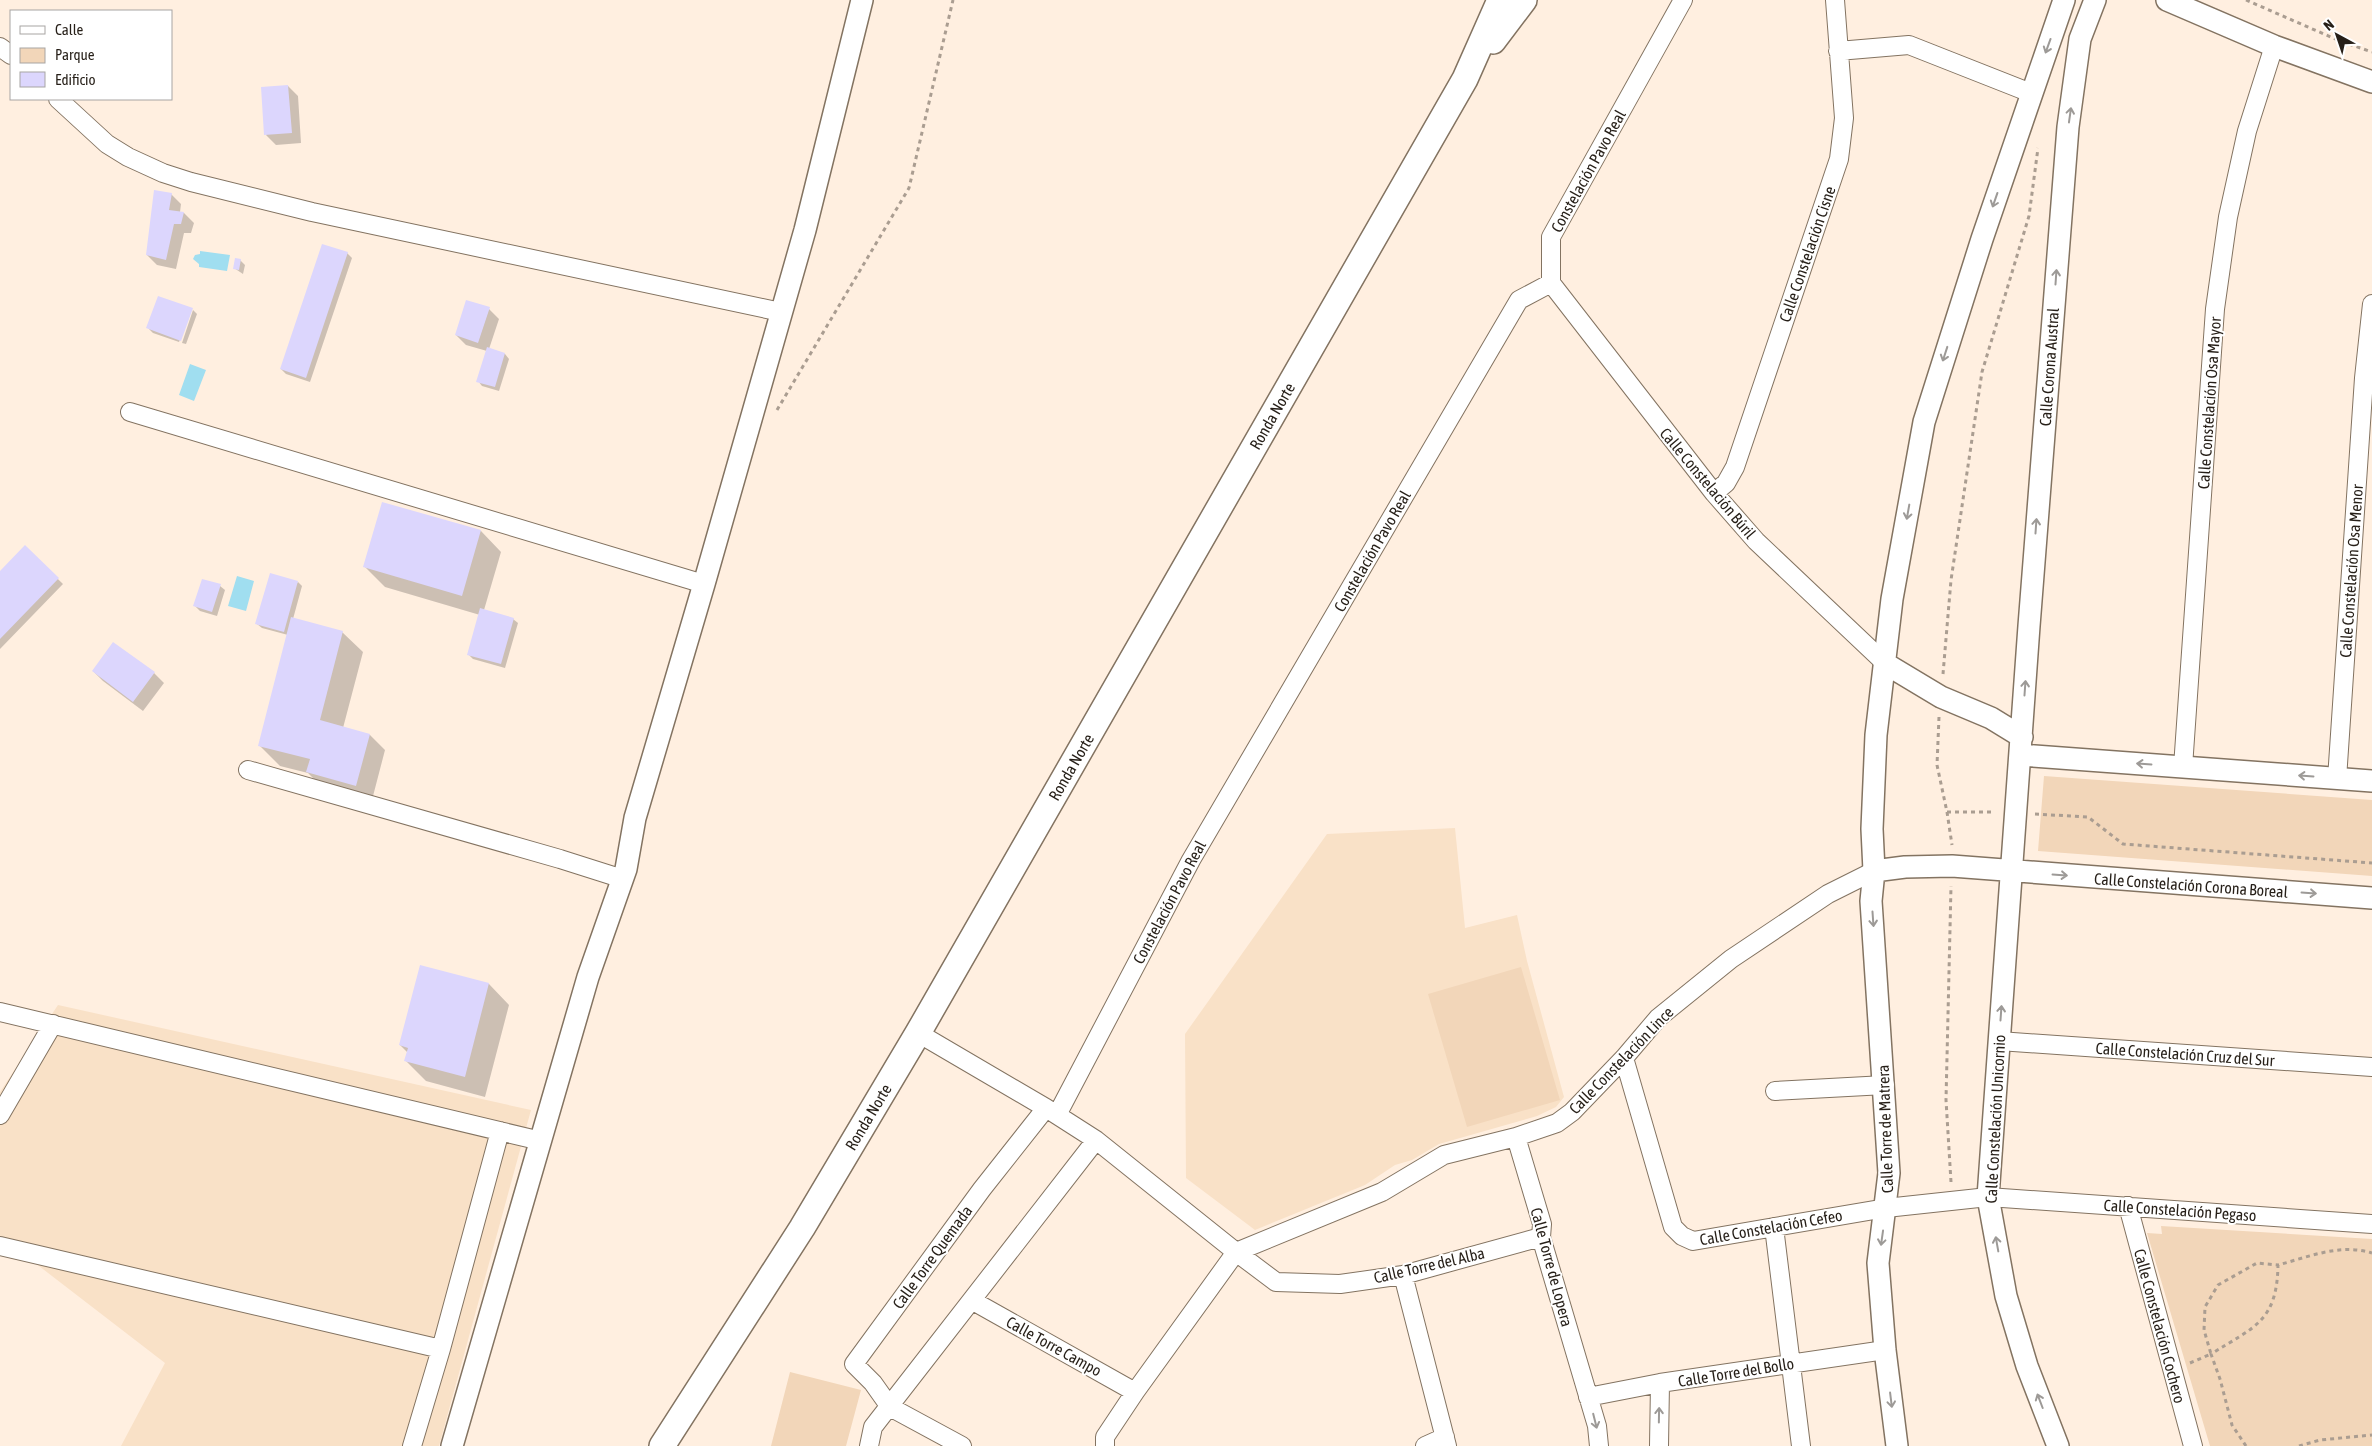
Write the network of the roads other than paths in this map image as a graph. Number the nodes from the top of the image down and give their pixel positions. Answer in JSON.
{"nodes":[{"id":1,"x":862,"y":0,"type":"edge"},
{"id":2,"x":1500,"y":0,"type":"edge"},
{"id":3,"x":1524,"y":0,"type":"edge"},
{"id":4,"x":1683,"y":0,"type":"edge"},
{"id":5,"x":1835,"y":0,"type":"edge"},
{"id":6,"x":2064,"y":0,"type":"edge"},
{"id":7,"x":2095,"y":0,"type":"edge"},
{"id":8,"x":2168,"y":0,"type":"edge"},
{"id":9,"x":2274,"y":46,"type":"junction"},
{"id":10,"x":1838,"y":51,"type":"junction"},
{"id":11,"x":1465,"y":79,"type":"junction"},
{"id":12,"x":2372,"y":82,"type":"edge"},
{"id":13,"x":2031,"y":93,"type":"junction"},
{"id":14,"x":59,"y":100,"type":"edge"},
{"id":15,"x":1551,"y":283,"type":"junction"},
{"id":16,"x":2372,"y":304,"type":"edge"},
{"id":17,"x":781,"y":312,"type":"junction"},
{"id":18,"x":130,"y":412,"type":"dead end"},
{"id":19,"x":1714,"y":493,"type":"junction"},
{"id":20,"x":704,"y":584,"type":"junction"},
{"id":21,"x":1886,"y":664,"type":"junction"},
{"id":22,"x":2021,"y":746,"type":"junction"},
{"id":23,"x":2183,"y":768,"type":"junction"},
{"id":24,"x":248,"y":770,"type":"dead end"},
{"id":25,"x":2337,"y":778,"type":"junction"},
{"id":26,"x":2372,"y":781,"type":"edge"},
{"id":27,"x":1874,"y":871,"type":"junction"},
{"id":28,"x":2011,"y":872,"type":"junction"},
{"id":29,"x":622,"y":879,"type":"junction"},
{"id":30,"x":2372,"y":898,"type":"edge"},
{"id":31,"x":0,"y":1012,"type":"edge"},
{"id":32,"x":53,"y":1024,"type":"junction"},
{"id":33,"x":918,"y":1033,"type":"junction"},
{"id":34,"x":1999,"y":1041,"type":"junction"},
{"id":35,"x":1624,"y":1058,"type":"junction"},
{"id":36,"x":2372,"y":1067,"type":"edge"},
{"id":37,"x":1885,"y":1085,"type":"junction"},
{"id":38,"x":1775,"y":1091,"type":"dead end"},
{"id":39,"x":1052,"y":1111,"type":"junction"},
{"id":40,"x":0,"y":1116,"type":"edge"},
{"id":41,"x":500,"y":1131,"type":"junction"},
{"id":42,"x":1516,"y":1137,"type":"junction"},
{"id":43,"x":1096,"y":1140,"type":"junction"},
{"id":44,"x":541,"y":1141,"type":"junction"},
{"id":45,"x":1988,"y":1197,"type":"junction"},
{"id":46,"x":2128,"y":1206,"type":"junction"},
{"id":47,"x":1886,"y":1208,"type":"junction"},
{"id":48,"x":2372,"y":1224,"type":"edge"},
{"id":49,"x":1774,"y":1227,"type":"junction"},
{"id":50,"x":1541,"y":1237,"type":"junction"},
{"id":51,"x":0,"y":1246,"type":"edge"},
{"id":52,"x":1236,"y":1252,"type":"junction"},
{"id":53,"x":1403,"y":1275,"type":"junction"},
{"id":54,"x":973,"y":1301,"type":"junction"},
{"id":55,"x":441,"y":1349,"type":"junction"},
{"id":56,"x":1885,"y":1350,"type":"junction"},
{"id":57,"x":1792,"y":1363,"type":"junction"},
{"id":58,"x":1660,"y":1383,"type":"junction"},
{"id":59,"x":1135,"y":1392,"type":"junction"},
{"id":60,"x":1588,"y":1396,"type":"junction"},
{"id":61,"x":890,"y":1407,"type":"junction"},
{"id":62,"x":1446,"y":1441,"type":"edge"},
{"id":63,"x":412,"y":1446,"type":"edge"},
{"id":64,"x":452,"y":1446,"type":"edge"},
{"id":65,"x":662,"y":1446,"type":"edge"},
{"id":66,"x":869,"y":1446,"type":"edge"},
{"id":67,"x":962,"y":1446,"type":"edge"},
{"id":68,"x":1105,"y":1446,"type":"edge"},
{"id":69,"x":1425,"y":1446,"type":"edge"},
{"id":70,"x":1599,"y":1446,"type":"edge"},
{"id":71,"x":1659,"y":1446,"type":"edge"},
{"id":72,"x":1801,"y":1446,"type":"edge"},
{"id":73,"x":1897,"y":1446,"type":"edge"},
{"id":74,"x":2058,"y":1446,"type":"edge"},
{"id":75,"x":2193,"y":1446,"type":"edge"}],
"edges":[{"from":1,"to":17,"type":"street"},
{"from":2,"to":11,"type":"main road","name":"Ronda Norte"},
{"from":3,"to":11,"type":"main road","name":"Ronda Norte"},
{"from":4,"to":15,"type":"street","name":"Constelación Pavo Real"},
{"from":5,"to":10,"type":"street","name":"Calle Constelación Cisne"},
{"from":6,"to":13,"type":"street","one_way":true},
{"from":22,"to":7,"type":"street","name":"Calle Corona Austral","one_way":true},
{"from":8,"to":9,"type":"street"},
{"from":9,"to":12,"type":"street"},
{"from":9,"to":23,"type":"street","name":"Calle Constelación Osa Mayor"},
{"from":10,"to":13,"type":"street"},
{"from":10,"to":19,"type":"street","name":"Calle Constelación Cisne"},
{"from":11,"to":33,"type":"main road","name":"Ronda Norte"},
{"from":13,"to":21,"type":"street","one_way":true},
{"from":14,"to":17,"type":"street"},
{"from":15,"to":19,"type":"street","name":"Calle Constelación Búril"},
{"from":15,"to":39,"type":"street","name":"Constelación Pavo Real"},
{"from":16,"to":25,"type":"street","name":"Calle Constelación Osa Menor"},
{"from":17,"to":20,"type":"street"},
{"from":18,"to":20,"type":"street"},
{"from":19,"to":21,"type":"street","name":"Calle Constelación Búril"},
{"from":20,"to":29,"type":"street"},
{"from":21,"to":22,"type":"street"},
{"from":21,"to":27,"type":"street","name":"Calle Torre de Matrera"},
{"from":23,"to":22,"type":"street","one_way":true},
{"from":22,"to":28,"type":"street","name":"Calle Corona Austral"},
{"from":25,"to":23,"type":"street","one_way":true},
{"from":24,"to":29,"type":"street"},
{"from":25,"to":26,"type":"street"},
{"from":27,"to":28,"type":"street","name":"Calle Constelación Corona Boreal"},
{"from":27,"to":35,"type":"street","name":"Calle Constelación Lince"},
{"from":27,"to":37,"type":"street","name":"Calle Torre de Matrera","one_way":true},
{"from":28,"to":30,"type":"street","name":"Calle Constelación Corona Boreal","one_way":true},
{"from":34,"to":28,"type":"street","name":"Calle Constelación Unicornio","one_way":true},
{"from":29,"to":44,"type":"street"},
{"from":31,"to":32,"type":"street"},
{"from":32,"to":40,"type":"street"},
{"from":32,"to":41,"type":"street"},
{"from":33,"to":39,"type":"street","name":"Calle Torre del Alba"},
{"from":33,"to":65,"type":"main road","name":"Ronda Norte"},
{"from":34,"to":36,"type":"street","name":"Calle Constelación Cruz del Sur"},
{"from":34,"to":45,"type":"street","name":"Calle Constelación Unicornio"},
{"from":35,"to":42,"type":"street","name":"Calle Constelación Lince"},
{"from":35,"to":49,"type":"street","name":"Calle Constelación Cefeo"},
{"from":37,"to":38,"type":"street"},
{"from":37,"to":47,"type":"street","name":"Calle Torre de Matrera"},
{"from":39,"to":43,"type":"street","name":"Calle Torre del Alba"},
{"from":39,"to":61,"type":"street","name":"Calle Torre Quemada"},
{"from":41,"to":44,"type":"street"},
{"from":41,"to":55,"type":"street"},
{"from":42,"to":50,"type":"street","name":"Calle Torre de Lopera"},
{"from":42,"to":52,"type":"street","name":"Calle Constelación Lince"},
{"from":43,"to":52,"type":"street","name":"Calle Torre del Alba"},
{"from":43,"to":54,"type":"street"},
{"from":44,"to":64,"type":"street"},
{"from":45,"to":46,"type":"street","name":"Calle Constelación Pegaso"},
{"from":45,"to":47,"type":"street","name":"Calle Constelación Cefeo"},
{"from":74,"to":45,"type":"street","name":"Calle Constelación Unicornio","one_way":true},
{"from":46,"to":48,"type":"street","name":"Calle Constelación Pegaso"},
{"from":46,"to":75,"type":"street","name":"Calle Constelación Cochero"},
{"from":47,"to":49,"type":"street","name":"Calle Constelación Cefeo"},
{"from":47,"to":56,"type":"street","name":"Calle Torre de Matrera","one_way":true},
{"from":49,"to":57,"type":"street"},
{"from":50,"to":53,"type":"street","name":"Calle Torre del Alba"},
{"from":50,"to":60,"type":"street","name":"Calle Torre de Lopera"},
{"from":51,"to":55,"type":"street"},
{"from":52,"to":53,"type":"street","name":"Calle Torre del Alba"},
{"from":52,"to":59,"type":"street"},
{"from":53,"to":62,"type":"street"},
{"from":54,"to":59,"type":"street","name":"Calle Torre Campo"},
{"from":54,"to":61,"type":"street"},
{"from":55,"to":63,"type":"street"},
{"from":56,"to":57,"type":"street","name":"Calle Torre del Bollo"},
{"from":56,"to":73,"type":"street","name":"Calle Torre de Matrera","one_way":true},
{"from":57,"to":58,"type":"street","name":"Calle Torre del Bollo"},
{"from":57,"to":72,"type":"street"},
{"from":58,"to":60,"type":"street","name":"Calle Torre del Bollo"},
{"from":71,"to":58,"type":"street","one_way":true},
{"from":59,"to":68,"type":"street"},
{"from":60,"to":70,"type":"street","name":"Calle Torre de Lopera","one_way":true},
{"from":61,"to":66,"type":"street"},
{"from":61,"to":67,"type":"street"},
{"from":62,"to":69,"type":"street"}]}
